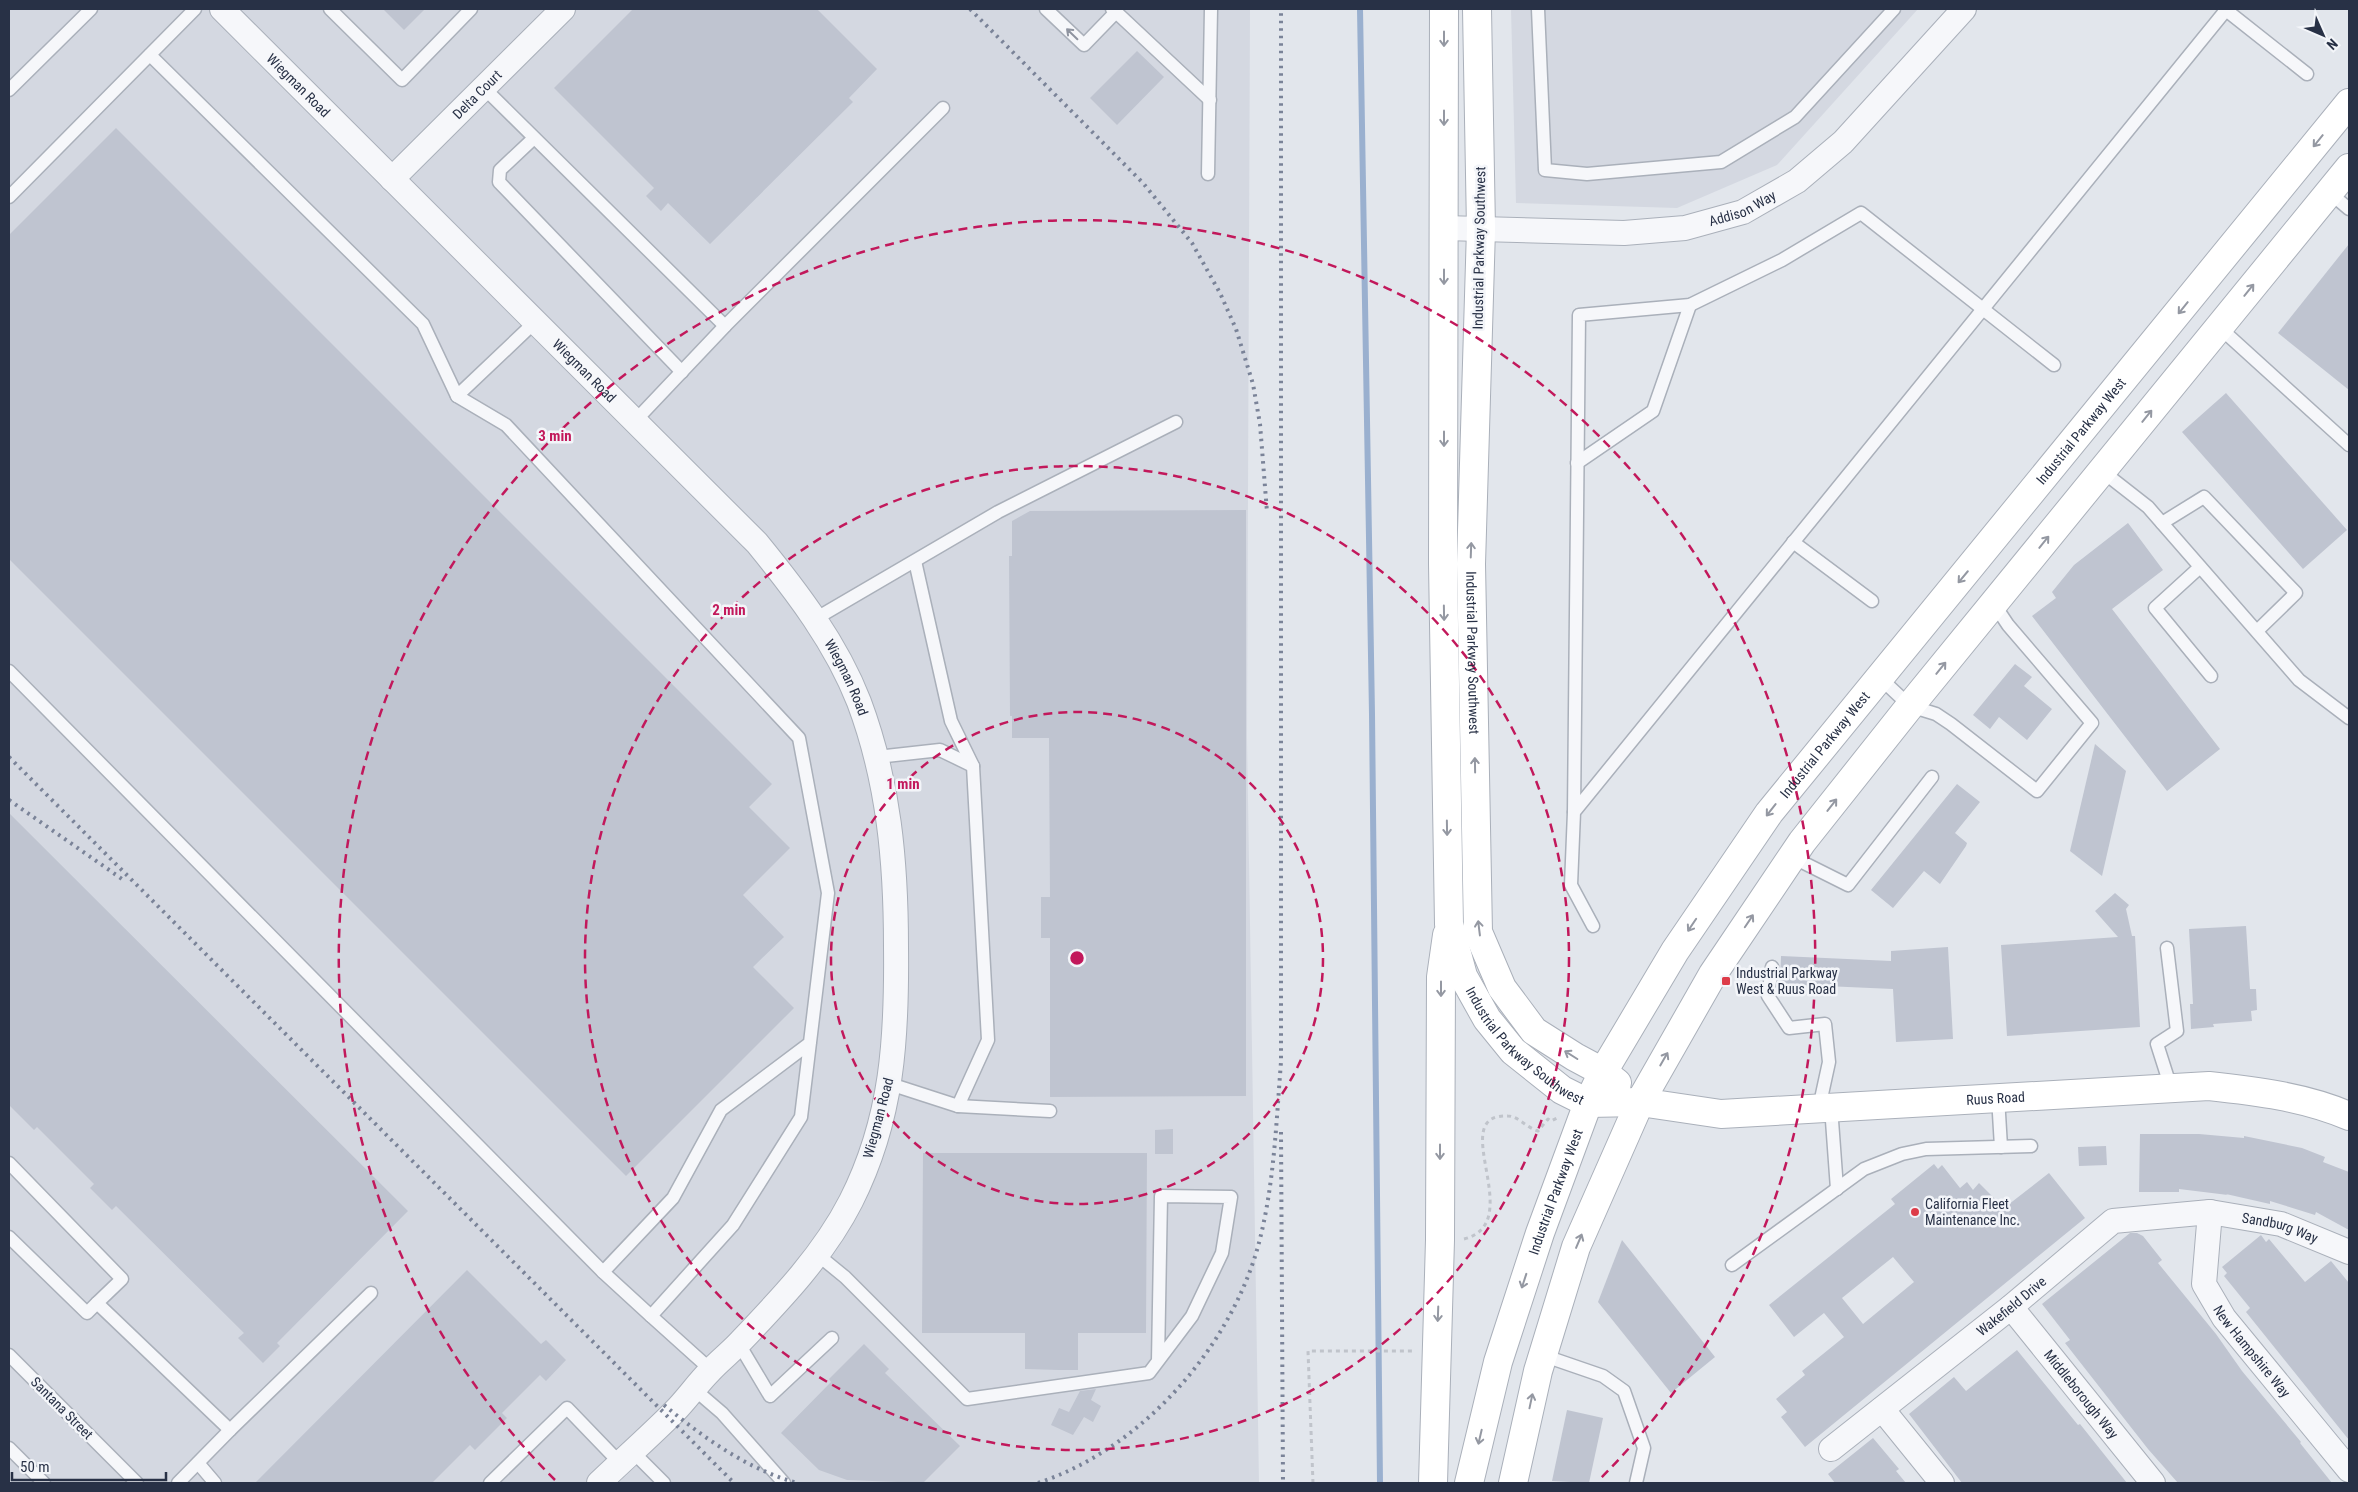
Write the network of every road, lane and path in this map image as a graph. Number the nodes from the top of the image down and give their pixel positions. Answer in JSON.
{"nodes":[{"id":1,"x":91,"y":9,"type":"edge"},
{"id":2,"x":195,"y":9,"type":"edge"},
{"id":3,"x":222,"y":9,"type":"edge"},
{"id":4,"x":330,"y":9,"type":"edge"},
{"id":5,"x":471,"y":9,"type":"edge"},
{"id":6,"x":563,"y":9,"type":"edge"},
{"id":7,"x":1046,"y":9,"type":"edge"},
{"id":8,"x":1211,"y":9,"type":"edge"},
{"id":9,"x":1444,"y":9,"type":"edge"},
{"id":10,"x":1478,"y":9,"type":"edge"},
{"id":11,"x":1538,"y":9,"type":"edge"},
{"id":12,"x":1894,"y":9,"type":"edge"},
{"id":13,"x":1964,"y":9,"type":"edge"},
{"id":14,"x":2225,"y":9,"type":"edge"},
{"id":15,"x":1114,"y":11,"type":"edge"},
{"id":16,"x":150,"y":55,"type":"junction"},
{"id":17,"x":2307,"y":74,"type":"dead end"},
{"id":18,"x":483,"y":88,"type":"junction"},
{"id":19,"x":9,"y":90,"type":"edge"},
{"id":20,"x":1210,"y":100,"type":"junction"},
{"id":21,"x":2349,"y":103,"type":"edge"},
{"id":22,"x":943,"y":108,"type":"dead end"},
{"id":23,"x":534,"y":138,"type":"junction"},
{"id":24,"x":2349,"y":168,"type":"edge"},
{"id":25,"x":1208,"y":174,"type":"dead end"},
{"id":26,"x":392,"y":179,"type":"junction"},
{"id":27,"x":9,"y":197,"type":"edge"},
{"id":28,"x":2339,"y":201,"type":"edge"},
{"id":29,"x":1444,"y":228,"type":"junction"},
{"id":30,"x":1481,"y":229,"type":"junction"},
{"id":31,"x":1690,"y":305,"type":"junction"},
{"id":32,"x":1982,"y":310,"type":"junction"},
{"id":33,"x":535,"y":322,"type":"junction"},
{"id":34,"x":725,"y":326,"type":"junction"},
{"id":35,"x":2219,"y":327,"type":"junction"},
{"id":36,"x":2054,"y":365,"type":"dead end"},
{"id":37,"x":682,"y":372,"type":"junction"},
{"id":38,"x":457,"y":396,"type":"junction"},
{"id":39,"x":635,"y":421,"type":"junction"},
{"id":40,"x":1176,"y":422,"type":"dead end"},
{"id":41,"x":2349,"y":444,"type":"edge"},
{"id":42,"x":1577,"y":463,"type":"junction"},
{"id":43,"x":2102,"y":471,"type":"junction"},
{"id":44,"x":2162,"y":523,"type":"junction"},
{"id":45,"x":1793,"y":542,"type":"junction"},
{"id":46,"x":915,"y":561,"type":"junction"},
{"id":47,"x":2200,"y":567,"type":"junction"},
{"id":48,"x":1872,"y":601,"type":"dead end"},
{"id":49,"x":1994,"y":604,"type":"junction"},
{"id":50,"x":815,"y":619,"type":"junction"},
{"id":51,"x":2256,"y":632,"type":"junction"},
{"id":52,"x":9,"y":671,"type":"edge"},
{"id":53,"x":2211,"y":676,"type":"dead end"},
{"id":54,"x":1879,"y":677,"type":"junction"},
{"id":55,"x":1910,"y":706,"type":"junction"},
{"id":56,"x":2349,"y":718,"type":"edge"},
{"id":57,"x":877,"y":757,"type":"junction"},
{"id":58,"x":972,"y":766,"type":"junction"},
{"id":59,"x":1932,"y":777,"type":"dead end"},
{"id":60,"x":1574,"y":812,"type":"junction"},
{"id":61,"x":1792,"y":858,"type":"junction"},
{"id":62,"x":1449,"y":924,"type":"junction"},
{"id":63,"x":1593,"y":926,"type":"dead end"},
{"id":64,"x":2167,"y":948,"type":"dead end"},
{"id":65,"x":1772,"y":968,"type":"dead end"},
{"id":66,"x":810,"y":1043,"type":"junction"},
{"id":67,"x":1603,"y":1072,"type":"junction"},
{"id":68,"x":890,"y":1084,"type":"junction"},
{"id":69,"x":2171,"y":1088,"type":"junction"},
{"id":70,"x":1998,"y":1098,"type":"junction"},
{"id":71,"x":1640,"y":1102,"type":"junction"},
{"id":72,"x":1588,"y":1103,"type":"junction"},
{"id":73,"x":958,"y":1106,"type":"junction"},
{"id":74,"x":1825,"y":1107,"type":"junction"},
{"id":75,"x":1050,"y":1111,"type":"dead end"},
{"id":76,"x":2349,"y":1116,"type":"edge"},
{"id":77,"x":2031,"y":1146,"type":"dead end"},
{"id":78,"x":2001,"y":1147,"type":"junction"},
{"id":79,"x":9,"y":1163,"type":"edge"},
{"id":80,"x":1837,"y":1189,"type":"junction"},
{"id":81,"x":2210,"y":1212,"type":"junction"},
{"id":82,"x":9,"y":1237,"type":"edge"},
{"id":83,"x":1440,"y":1240,"type":"junction"},
{"id":84,"x":2349,"y":1252,"type":"edge"},
{"id":85,"x":818,"y":1256,"type":"junction"},
{"id":86,"x":1732,"y":1265,"type":"dead end"},
{"id":87,"x":603,"y":1272,"type":"junction"},
{"id":88,"x":371,"y":1293,"type":"dead end"},
{"id":89,"x":97,"y":1303,"type":"junction"},
{"id":90,"x":2011,"y":1307,"type":"junction"},
{"id":91,"x":651,"y":1316,"type":"junction"},
{"id":92,"x":832,"y":1338,"type":"dead end"},
{"id":93,"x":739,"y":1344,"type":"junction"},
{"id":94,"x":1418,"y":1351,"type":"dead end"},
{"id":95,"x":9,"y":1354,"type":"edge"},
{"id":96,"x":1542,"y":1355,"type":"junction"},
{"id":97,"x":1158,"y":1361,"type":"junction"},
{"id":98,"x":711,"y":1370,"type":"junction"},
{"id":99,"x":694,"y":1389,"type":"junction"},
{"id":100,"x":1882,"y":1409,"type":"junction"},
{"id":101,"x":230,"y":1430,"type":"junction"},
{"id":102,"x":9,"y":1448,"type":"edge"},
{"id":103,"x":1831,"y":1449,"type":"dead end"},
{"id":104,"x":626,"y":1457,"type":"junction"},
{"id":105,"x":198,"y":1463,"type":"junction"},
{"id":106,"x":2349,"y":1470,"type":"edge"},
{"id":107,"x":44,"y":1483,"type":"edge"},
{"id":108,"x":137,"y":1483,"type":"edge"},
{"id":109,"x":178,"y":1483,"type":"edge"},
{"id":110,"x":215,"y":1483,"type":"edge"},
{"id":111,"x":490,"y":1483,"type":"edge"},
{"id":112,"x":600,"y":1483,"type":"edge"},
{"id":113,"x":664,"y":1483,"type":"edge"},
{"id":114,"x":784,"y":1483,"type":"edge"},
{"id":115,"x":1313,"y":1483,"type":"edge"},
{"id":116,"x":1433,"y":1483,"type":"edge"},
{"id":117,"x":1469,"y":1483,"type":"edge"},
{"id":118,"x":1513,"y":1483,"type":"edge"},
{"id":119,"x":1636,"y":1483,"type":"edge"},
{"id":120,"x":1942,"y":1483,"type":"edge"},
{"id":121,"x":2153,"y":1483,"type":"edge"}],
"edges":[{"from":1,"to":19,"type":"lane"},
{"from":2,"to":16,"type":"lane"},
{"from":3,"to":26,"type":"street","name":"Wiegman Road"},
{"from":4,"to":5,"type":"lane"},
{"from":6,"to":18,"type":"street","name":"Delta Court"},
{"from":15,"to":7,"type":"lane","one_way":true},
{"from":8,"to":20,"type":"lane"},
{"from":9,"to":29,"type":"main road","name":"Industrial Parkway Southwest","one_way":true},
{"from":10,"to":30,"type":"main road","name":"Industrial Parkway Southwest"},
{"from":11,"to":12,"type":"lane"},
{"from":13,"to":30,"type":"street","name":"Addison Way"},
{"from":14,"to":17,"type":"lane"},
{"from":14,"to":32,"type":"lane"},
{"from":15,"to":20,"type":"lane"},
{"from":16,"to":27,"type":"lane"},
{"from":16,"to":38,"type":"lane"},
{"from":18,"to":23,"type":"lane"},
{"from":18,"to":26,"type":"street","name":"Delta Court"},
{"from":20,"to":25,"type":"lane"},
{"from":21,"to":54,"type":"main road","name":"Industrial Parkway West","one_way":true},
{"from":22,"to":34,"type":"lane"},
{"from":23,"to":34,"type":"lane"},
{"from":23,"to":37,"type":"lane"},
{"from":24,"to":28,"type":"main road"},
{"from":26,"to":33,"type":"street","name":"Wiegman Road"},
{"from":35,"to":28,"type":"main road","one_way":true},
{"from":29,"to":30,"type":"street","name":"Addison Way"},
{"from":29,"to":62,"type":"main road","name":"Industrial Parkway Southwest","one_way":true},
{"from":67,"to":30,"type":"main road","name":"Industrial Parkway Southwest","one_way":true},
{"from":31,"to":32,"type":"lane"},
{"from":31,"to":42,"type":"lane"},
{"from":31,"to":42,"type":"lane"},
{"from":32,"to":36,"type":"lane"},
{"from":32,"to":45,"type":"lane"},
{"from":33,"to":38,"type":"lane"},
{"from":33,"to":39,"type":"street","name":"Wiegman Road"},
{"from":34,"to":37,"type":"lane"},
{"from":35,"to":41,"type":"lane"},
{"from":43,"to":35,"type":"main road","one_way":true},
{"from":37,"to":39,"type":"lane"},
{"from":38,"to":66,"type":"lane"},
{"from":39,"to":50,"type":"street","name":"Wiegman Road"},
{"from":40,"to":46,"type":"lane"},
{"from":42,"to":60,"type":"lane"},
{"from":43,"to":44,"type":"lane"},
{"from":49,"to":43,"type":"main road","one_way":true},
{"from":44,"to":47,"type":"lane"},
{"from":44,"to":51,"type":"lane"},
{"from":45,"to":48,"type":"lane"},
{"from":45,"to":60,"type":"lane"},
{"from":46,"to":50,"type":"lane"},
{"from":46,"to":58,"type":"lane"},
{"from":47,"to":51,"type":"lane"},
{"from":47,"to":53,"type":"lane"},
{"from":55,"to":49,"type":"main road","one_way":true},
{"from":49,"to":55,"type":"lane"},
{"from":50,"to":57,"type":"street","name":"Wiegman Road"},
{"from":51,"to":56,"type":"lane"},
{"from":52,"to":87,"type":"lane"},
{"from":54,"to":55,"type":"lane"},
{"from":54,"to":67,"type":"main road","name":"Industrial Parkway West","one_way":true},
{"from":61,"to":55,"type":"main road","one_way":true},
{"from":57,"to":58,"type":"lane"},
{"from":57,"to":68,"type":"street","name":"Wiegman Road"},
{"from":58,"to":73,"type":"lane"},
{"from":59,"to":61,"type":"lane"},
{"from":60,"to":63,"type":"lane"},
{"from":71,"to":61,"type":"main road","one_way":true},
{"from":62,"to":72,"type":"main road","name":"Industrial Parkway Southwest"},
{"from":62,"to":83,"type":"main road","one_way":true},
{"from":64,"to":69,"type":"lane"},
{"from":65,"to":74,"type":"lane"},
{"from":66,"to":87,"type":"lane"},
{"from":66,"to":91,"type":"lane"},
{"from":67,"to":71,"type":"main road","name":"Industrial Parkway Southwest"},
{"from":67,"to":72,"type":"main road","name":"Industrial Parkway West"},
{"from":68,"to":73,"type":"lane"},
{"from":68,"to":85,"type":"street","name":"Wiegman Road"},
{"from":69,"to":70,"type":"main road","name":"Ruus Road"},
{"from":69,"to":76,"type":"main road","name":"Ruus Road"},
{"from":70,"to":74,"type":"main road","name":"Ruus Road"},
{"from":70,"to":78,"type":"lane"},
{"from":71,"to":72,"type":"main road","name":"Industrial Parkway Southwest"},
{"from":71,"to":74,"type":"main road","name":"Ruus Road"},
{"from":96,"to":71,"type":"main road","one_way":true},
{"from":72,"to":83,"type":"path"},
{"from":72,"to":117,"type":"main road","name":"Industrial Parkway West","one_way":true},
{"from":73,"to":75,"type":"lane"},
{"from":74,"to":80,"type":"lane"},
{"from":77,"to":78,"type":"lane"},
{"from":78,"to":80,"type":"lane"},
{"from":79,"to":89,"type":"lane"},
{"from":80,"to":86,"type":"lane"},
{"from":81,"to":84,"type":"street","name":"Sandburg Way"},
{"from":81,"to":90,"type":"street","name":"Wakefield Drive"},
{"from":81,"to":106,"type":"street","name":"New Hampshire Way"},
{"from":82,"to":89,"type":"lane"},
{"from":83,"to":116,"type":"main road","one_way":true},
{"from":85,"to":93,"type":"street","name":"Wiegman Road"},
{"from":85,"to":97,"type":"lane"},
{"from":87,"to":91,"type":"lane"},
{"from":88,"to":101,"type":"lane"},
{"from":89,"to":101,"type":"lane"},
{"from":90,"to":100,"type":"street","name":"Wakefield Drive"},
{"from":90,"to":121,"type":"street","name":"Middleborough Way"},
{"from":91,"to":98,"type":"lane"},
{"from":92,"to":93,"type":"lane"},
{"from":93,"to":98,"type":"street","name":"Wiegman Road"},
{"from":94,"to":115,"type":"path"},
{"from":95,"to":108,"type":"lane","name":"Santana Street"},
{"from":118,"to":96,"type":"main road","one_way":true},
{"from":96,"to":119,"type":"lane"},
{"from":97,"to":97,"type":"lane"},
{"from":98,"to":99,"type":"street","name":"Wiegman Road"},
{"from":99,"to":104,"type":"street","name":"Wiegman Road"},
{"from":99,"to":114,"type":"lane"},
{"from":100,"to":103,"type":"street","name":"Wakefield Drive"},
{"from":100,"to":120,"type":"street"},
{"from":101,"to":105,"type":"lane"},
{"from":102,"to":107,"type":"lane"},
{"from":104,"to":111,"type":"lane"},
{"from":104,"to":112,"type":"street","name":"Wiegman Road"},
{"from":104,"to":113,"type":"lane"},
{"from":105,"to":109,"type":"lane"},
{"from":105,"to":110,"type":"lane"}]}
